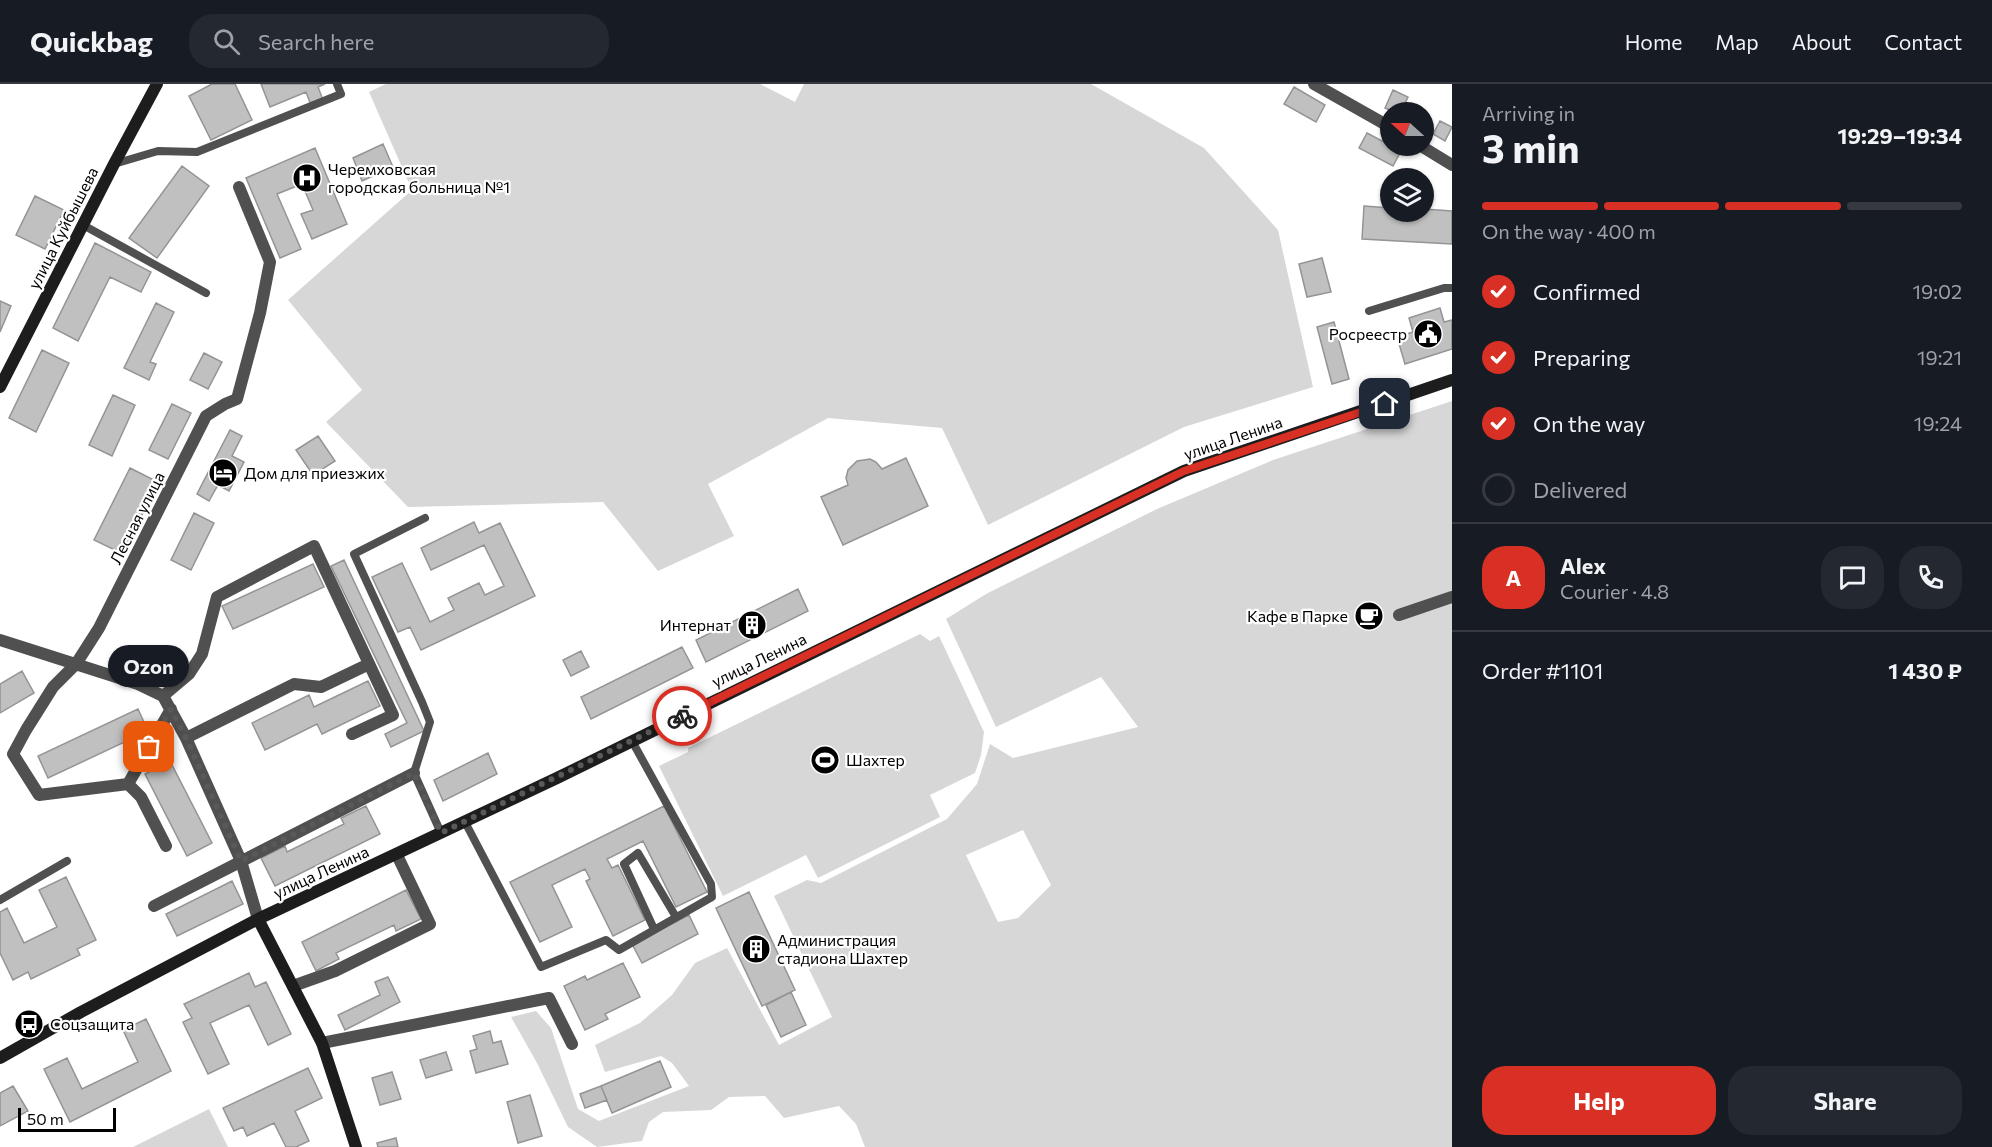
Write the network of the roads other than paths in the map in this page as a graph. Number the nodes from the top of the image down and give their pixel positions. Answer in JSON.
{"nodes":[{"id":1,"x":157,"y":84,"type":"edge"},
{"id":2,"x":337,"y":84,"type":"edge"},
{"id":3,"x":1314,"y":84,"type":"edge"},
{"id":4,"x":1380,"y":121,"type":"edge"},
{"id":5,"x":1434,"y":154,"type":"edge"},
{"id":6,"x":114,"y":164,"type":"junction"},
{"id":7,"x":1452,"y":165,"type":"edge"},
{"id":8,"x":239,"y":187,"type":"dead end"},
{"id":9,"x":83,"y":225,"type":"junction"},
{"id":10,"x":1452,"y":288,"type":"edge"},
{"id":11,"x":206,"y":293,"type":"dead end"},
{"id":12,"x":1369,"y":311,"type":"dead end"},
{"id":13,"x":1452,"y":380,"type":"edge"},
{"id":14,"x":1,"y":381,"type":"edge"},
{"id":15,"x":425,"y":518,"type":"dead end"},
{"id":16,"x":1452,"y":597,"type":"edge"},
{"id":17,"x":1399,"y":615,"type":"dead end"},
{"id":18,"x":0,"y":640,"type":"edge"},
{"id":19,"x":76,"y":664,"type":"junction"},
{"id":20,"x":369,"y":664,"type":"junction"},
{"id":21,"x":163,"y":696,"type":"junction"},
{"id":22,"x":171,"y":709,"type":"junction"},
{"id":23,"x":352,"y":734,"type":"dead end"},
{"id":24,"x":186,"y":738,"type":"junction"},
{"id":25,"x":632,"y":741,"type":"junction"},
{"id":26,"x":414,"y":773,"type":"junction"},
{"id":27,"x":128,"y":784,"type":"junction"},
{"id":28,"x":465,"y":822,"type":"junction"},
{"id":29,"x":441,"y":833,"type":"junction"},
{"id":30,"x":166,"y":846,"type":"dead end"},
{"id":31,"x":397,"y":855,"type":"junction"},
{"id":32,"x":67,"y":861,"type":"dead end"},
{"id":33,"x":241,"y":861,"type":"junction"},
{"id":34,"x":0,"y":900,"type":"edge"},
{"id":35,"x":154,"y":906,"type":"dead end"},
{"id":36,"x":676,"y":917,"type":"junction"},
{"id":37,"x":258,"y":919,"type":"junction"},
{"id":38,"x":654,"y":929,"type":"junction"},
{"id":39,"x":292,"y":986,"type":"junction"},
{"id":40,"x":322,"y":1043,"type":"junction"},
{"id":41,"x":572,"y":1044,"type":"dead end"},
{"id":42,"x":0,"y":1058,"type":"edge"},
{"id":43,"x":356,"y":1147,"type":"edge"}],
"edges":[{"from":1,"to":6,"type":"main road","name":"улица Куйбышева"},
{"from":2,"to":6,"type":"lane"},
{"from":3,"to":4,"type":"street"},
{"from":5,"to":7,"type":"street"},
{"from":6,"to":9,"type":"main road","name":"улица Куйбышева"},
{"from":8,"to":19,"type":"street","name":"Лесная улица"},
{"from":9,"to":11,"type":"lane"},
{"from":9,"to":14,"type":"main road","name":"улица Куйбышева"},
{"from":10,"to":12,"type":"lane"},
{"from":13,"to":25,"type":"main road","name":"улица Ленина"},
{"from":15,"to":26,"type":"lane"},
{"from":16,"to":17,"type":"street"},
{"from":18,"to":19,"type":"street"},
{"from":19,"to":21,"type":"street"},
{"from":19,"to":27,"type":"street"},
{"from":20,"to":21,"type":"street"},
{"from":20,"to":23,"type":"street"},
{"from":20,"to":24,"type":"street"},
{"from":21,"to":22,"type":"street"},
{"from":22,"to":24,"type":"street"},
{"from":22,"to":27,"type":"street"},
{"from":24,"to":33,"type":"street"},
{"from":25,"to":28,"type":"main road","name":"улица Ленина"},
{"from":25,"to":36,"type":"lane"},
{"from":26,"to":29,"type":"lane"},
{"from":26,"to":33,"type":"street"},
{"from":27,"to":30,"type":"street"},
{"from":28,"to":29,"type":"main road","name":"улица Ленина"},
{"from":28,"to":38,"type":"lane"},
{"from":29,"to":31,"type":"main road","name":"улица Ленина"},
{"from":31,"to":37,"type":"main road","name":"улица Ленина"},
{"from":31,"to":39,"type":"street"},
{"from":32,"to":34,"type":"lane"},
{"from":33,"to":35,"type":"street"},
{"from":33,"to":37,"type":"street"},
{"from":36,"to":38,"type":"lane"},
{"from":36,"to":38,"type":"lane"},
{"from":37,"to":39,"type":"main road"},
{"from":37,"to":42,"type":"main road","name":"улица Ленина"},
{"from":39,"to":40,"type":"main road"},
{"from":40,"to":41,"type":"street"},
{"from":40,"to":43,"type":"main road"}]}
